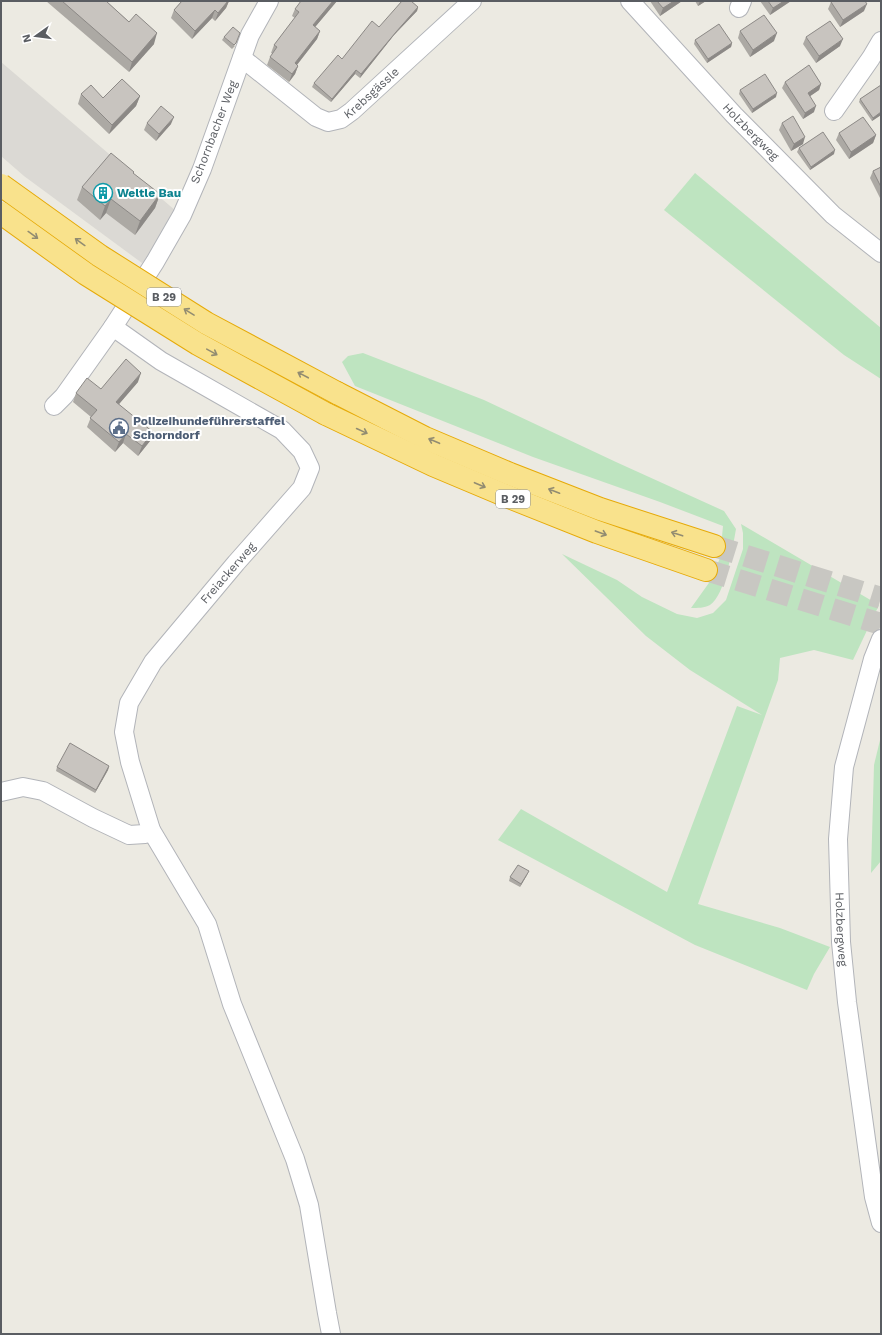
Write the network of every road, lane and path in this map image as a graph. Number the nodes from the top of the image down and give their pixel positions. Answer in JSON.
{"nodes":[{"id":1,"x":269,"y":1,"type":"edge"},
{"id":2,"x":472,"y":1,"type":"edge"},
{"id":3,"x":630,"y":1,"type":"edge"},
{"id":4,"x":881,"y":41,"type":"edge"},
{"id":5,"x":242,"y":58,"type":"junction"},
{"id":6,"x":834,"y":111,"type":"dead end"},
{"id":7,"x":1,"y":185,"type":"edge"},
{"id":8,"x":1,"y":213,"type":"edge"},
{"id":9,"x":881,"y":253,"type":"edge"},
{"id":10,"x":113,"y":327,"type":"junction"},
{"id":11,"x":54,"y":406,"type":"dead end"},
{"id":12,"x":714,"y":546,"type":"tunnel mouth"},
{"id":13,"x":706,"y":570,"type":"tunnel mouth"},
{"id":14,"x":881,"y":639,"type":"edge"},
{"id":15,"x":1,"y":792,"type":"edge"},
{"id":16,"x":151,"y":830,"type":"junction"},
{"id":17,"x":881,"y":1223,"type":"edge"},
{"id":18,"x":331,"y":1334,"type":"edge"}],
"edges":[{"from":1,"to":5,"type":"street","name":"Schornbacher Weg"},
{"from":2,"to":5,"type":"street","name":"Krebsgässle"},
{"from":3,"to":9,"type":"street","name":"Holzbergweg"},
{"from":4,"to":6,"type":"street"},
{"from":5,"to":10,"type":"street","name":"Schornbacher Weg"},
{"from":12,"to":7,"type":"highway","number":"B 29","one_way":true,"bridge":true},
{"from":8,"to":13,"type":"highway","number":"B 29","one_way":true,"bridge":true},
{"from":10,"to":11,"type":"street"},
{"from":10,"to":16,"type":"street","name":"Freiackerweg"},
{"from":14,"to":17,"type":"street","name":"Holzbergweg"},
{"from":15,"to":16,"type":"street"},
{"from":16,"to":18,"type":"street","name":"Freiackerweg"}]}
